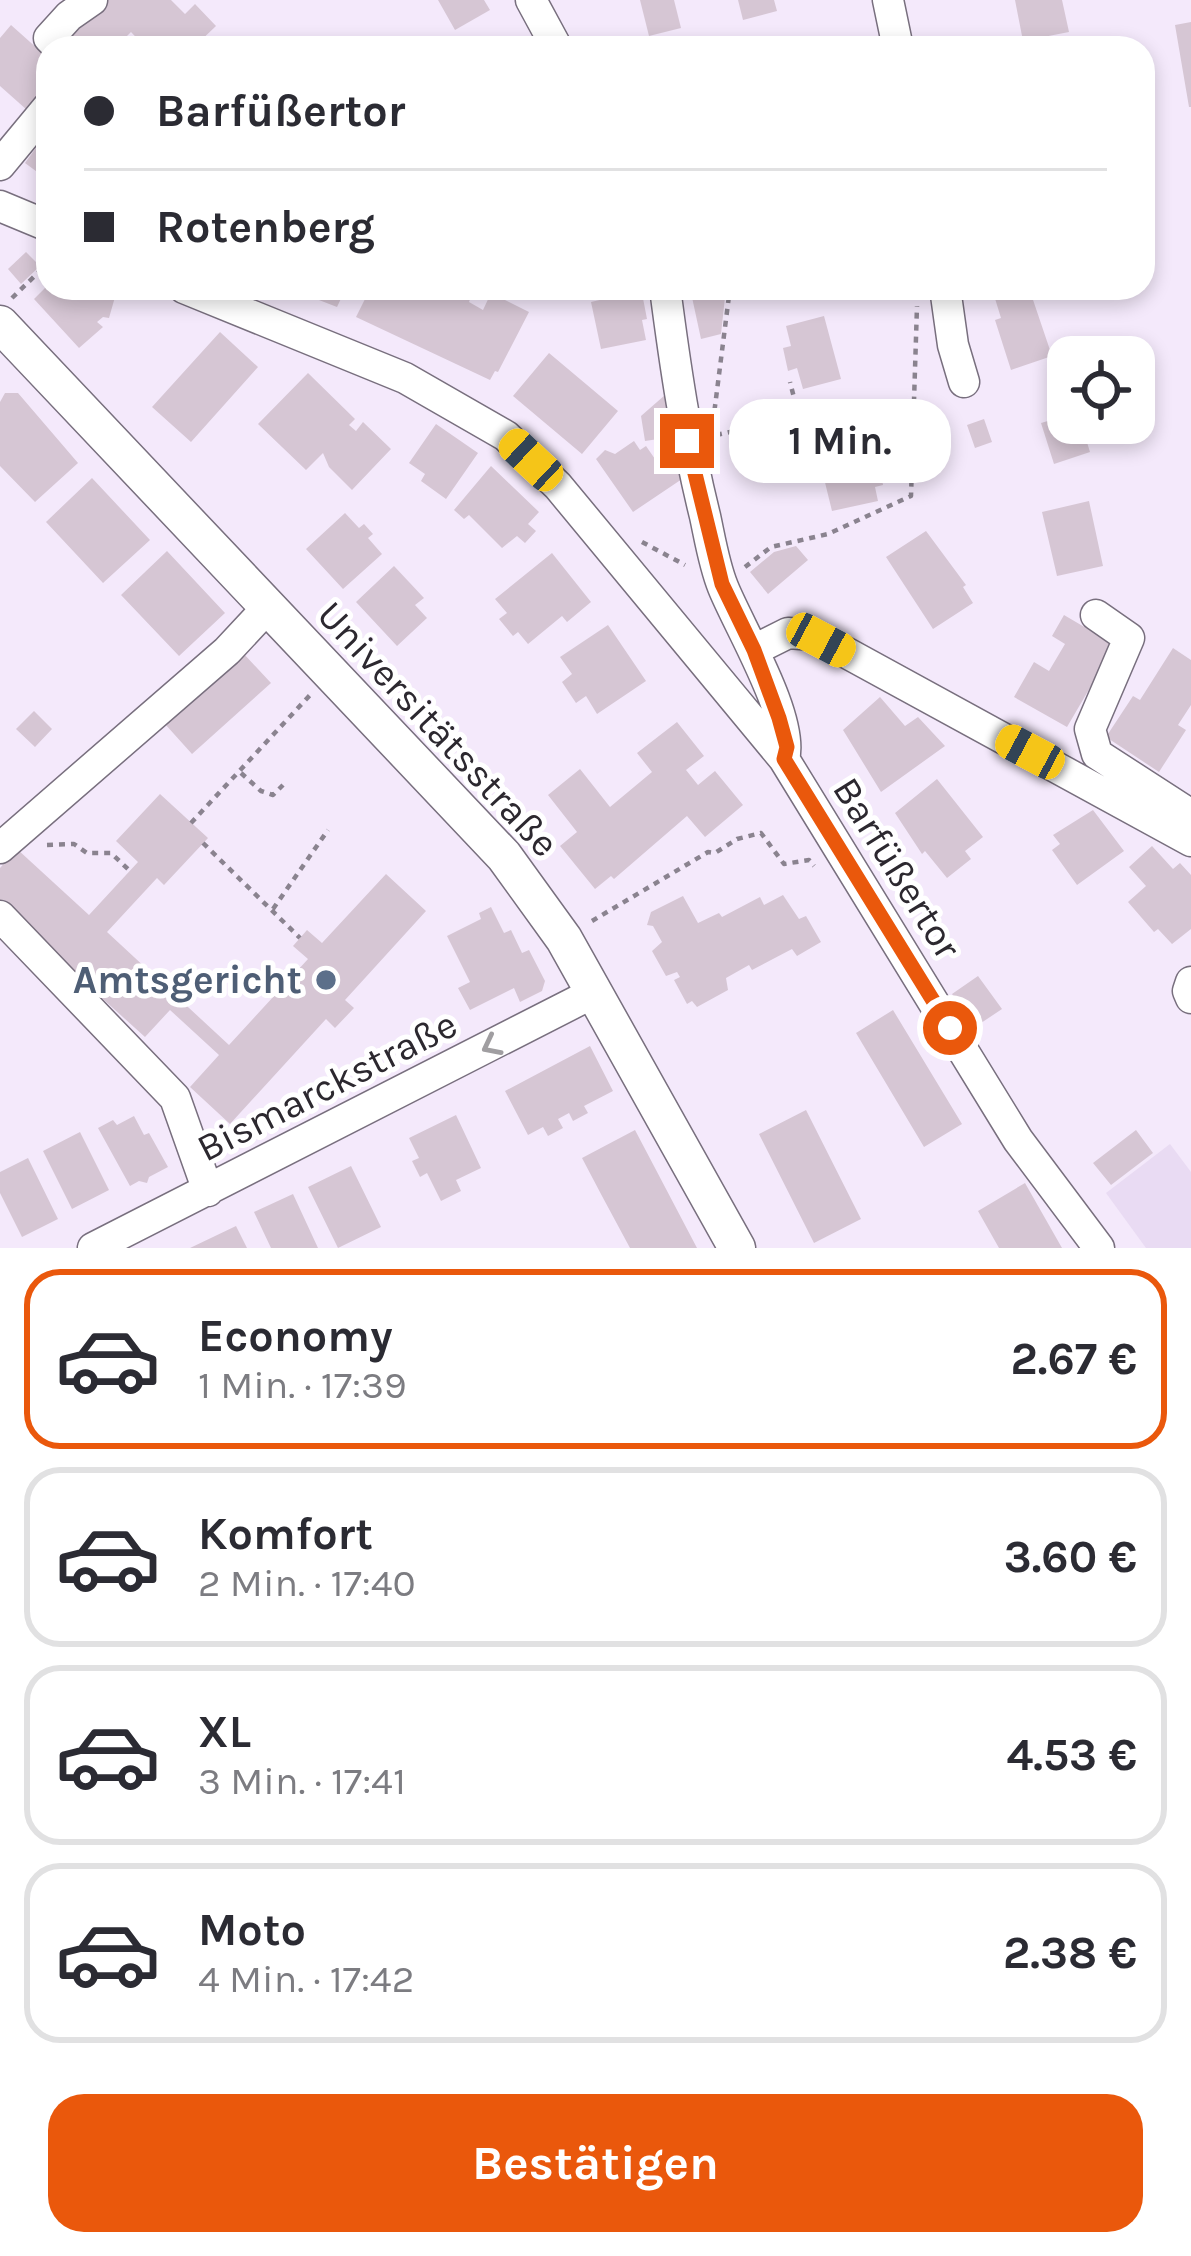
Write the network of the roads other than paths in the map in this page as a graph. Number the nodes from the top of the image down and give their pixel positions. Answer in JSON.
{"nodes":[{"id":1,"x":92,"y":0,"type":"edge"},
{"id":2,"x":531,"y":0,"type":"edge"},
{"id":3,"x":888,"y":0,"type":"edge"},
{"id":4,"x":51,"y":36,"type":"edge"},
{"id":5,"x":550,"y":36,"type":"edge"},
{"id":6,"x":896,"y":36,"type":"edge"},
{"id":7,"x":36,"y":122,"type":"edge"},
{"id":8,"x":36,"y":140,"type":"edge"},
{"id":9,"x":0,"y":165,"type":"edge"},
{"id":10,"x":0,"y":182,"type":"edge"},
{"id":11,"x":0,"y":206,"type":"edge"},
{"id":12,"x":36,"y":221,"type":"edge"},
{"id":13,"x":213,"y":300,"type":"edge"},
{"id":14,"x":667,"y":300,"type":"edge"},
{"id":15,"x":947,"y":300,"type":"edge"},
{"id":16,"x":6,"y":325,"type":"edge"},
{"id":17,"x":964,"y":382,"type":"dead end"},
{"id":18,"x":268,"y":607,"type":"junction"},
{"id":19,"x":1096,"y":615,"type":"dead end"},
{"id":20,"x":754,"y":650,"type":"junction"},
{"id":21,"x":784,"y":759,"type":"junction"},
{"id":22,"x":1191,"y":814,"type":"edge"},
{"id":23,"x":1191,"y":841,"type":"edge"},
{"id":24,"x":0,"y":848,"type":"edge"},
{"id":25,"x":0,"y":916,"type":"edge"},
{"id":26,"x":1191,"y":982,"type":"edge"},
{"id":27,"x":595,"y":992,"type":"junction"},
{"id":28,"x":1191,"y":998,"type":"edge"},
{"id":29,"x":208,"y":1191,"type":"junction"},
{"id":30,"x":93,"y":1248,"type":"edge"},
{"id":31,"x":737,"y":1248,"type":"edge"},
{"id":32,"x":1099,"y":1248,"type":"edge"}],
"edges":[{"from":1,"to":4,"type":"street"},
{"from":2,"to":5,"type":"street"},
{"from":3,"to":6,"type":"street"},
{"from":7,"to":9,"type":"street"},
{"from":8,"to":10,"type":"street"},
{"from":11,"to":12,"type":"street"},
{"from":13,"to":21,"type":"street","name":"Barfüßertor"},
{"from":14,"to":20,"type":"street"},
{"from":15,"to":17,"type":"street"},
{"from":16,"to":18,"type":"main road","name":"Universitätsstraße"},
{"from":18,"to":24,"type":"street"},
{"from":18,"to":27,"type":"main road","name":"Universitätsstraße"},
{"from":19,"to":22,"type":"street"},
{"from":20,"to":21,"type":"street"},
{"from":20,"to":23,"type":"street"},
{"from":21,"to":32,"type":"street","name":"Barfüßertor"},
{"from":25,"to":29,"type":"street"},
{"from":26,"to":28,"type":"street"},
{"from":27,"to":29,"type":"street","name":"Bismarckstraße","one_way":true},
{"from":27,"to":31,"type":"main road","name":"Universitätsstraße"},
{"from":29,"to":30,"type":"street","name":"Bismarckstraße"}]}
